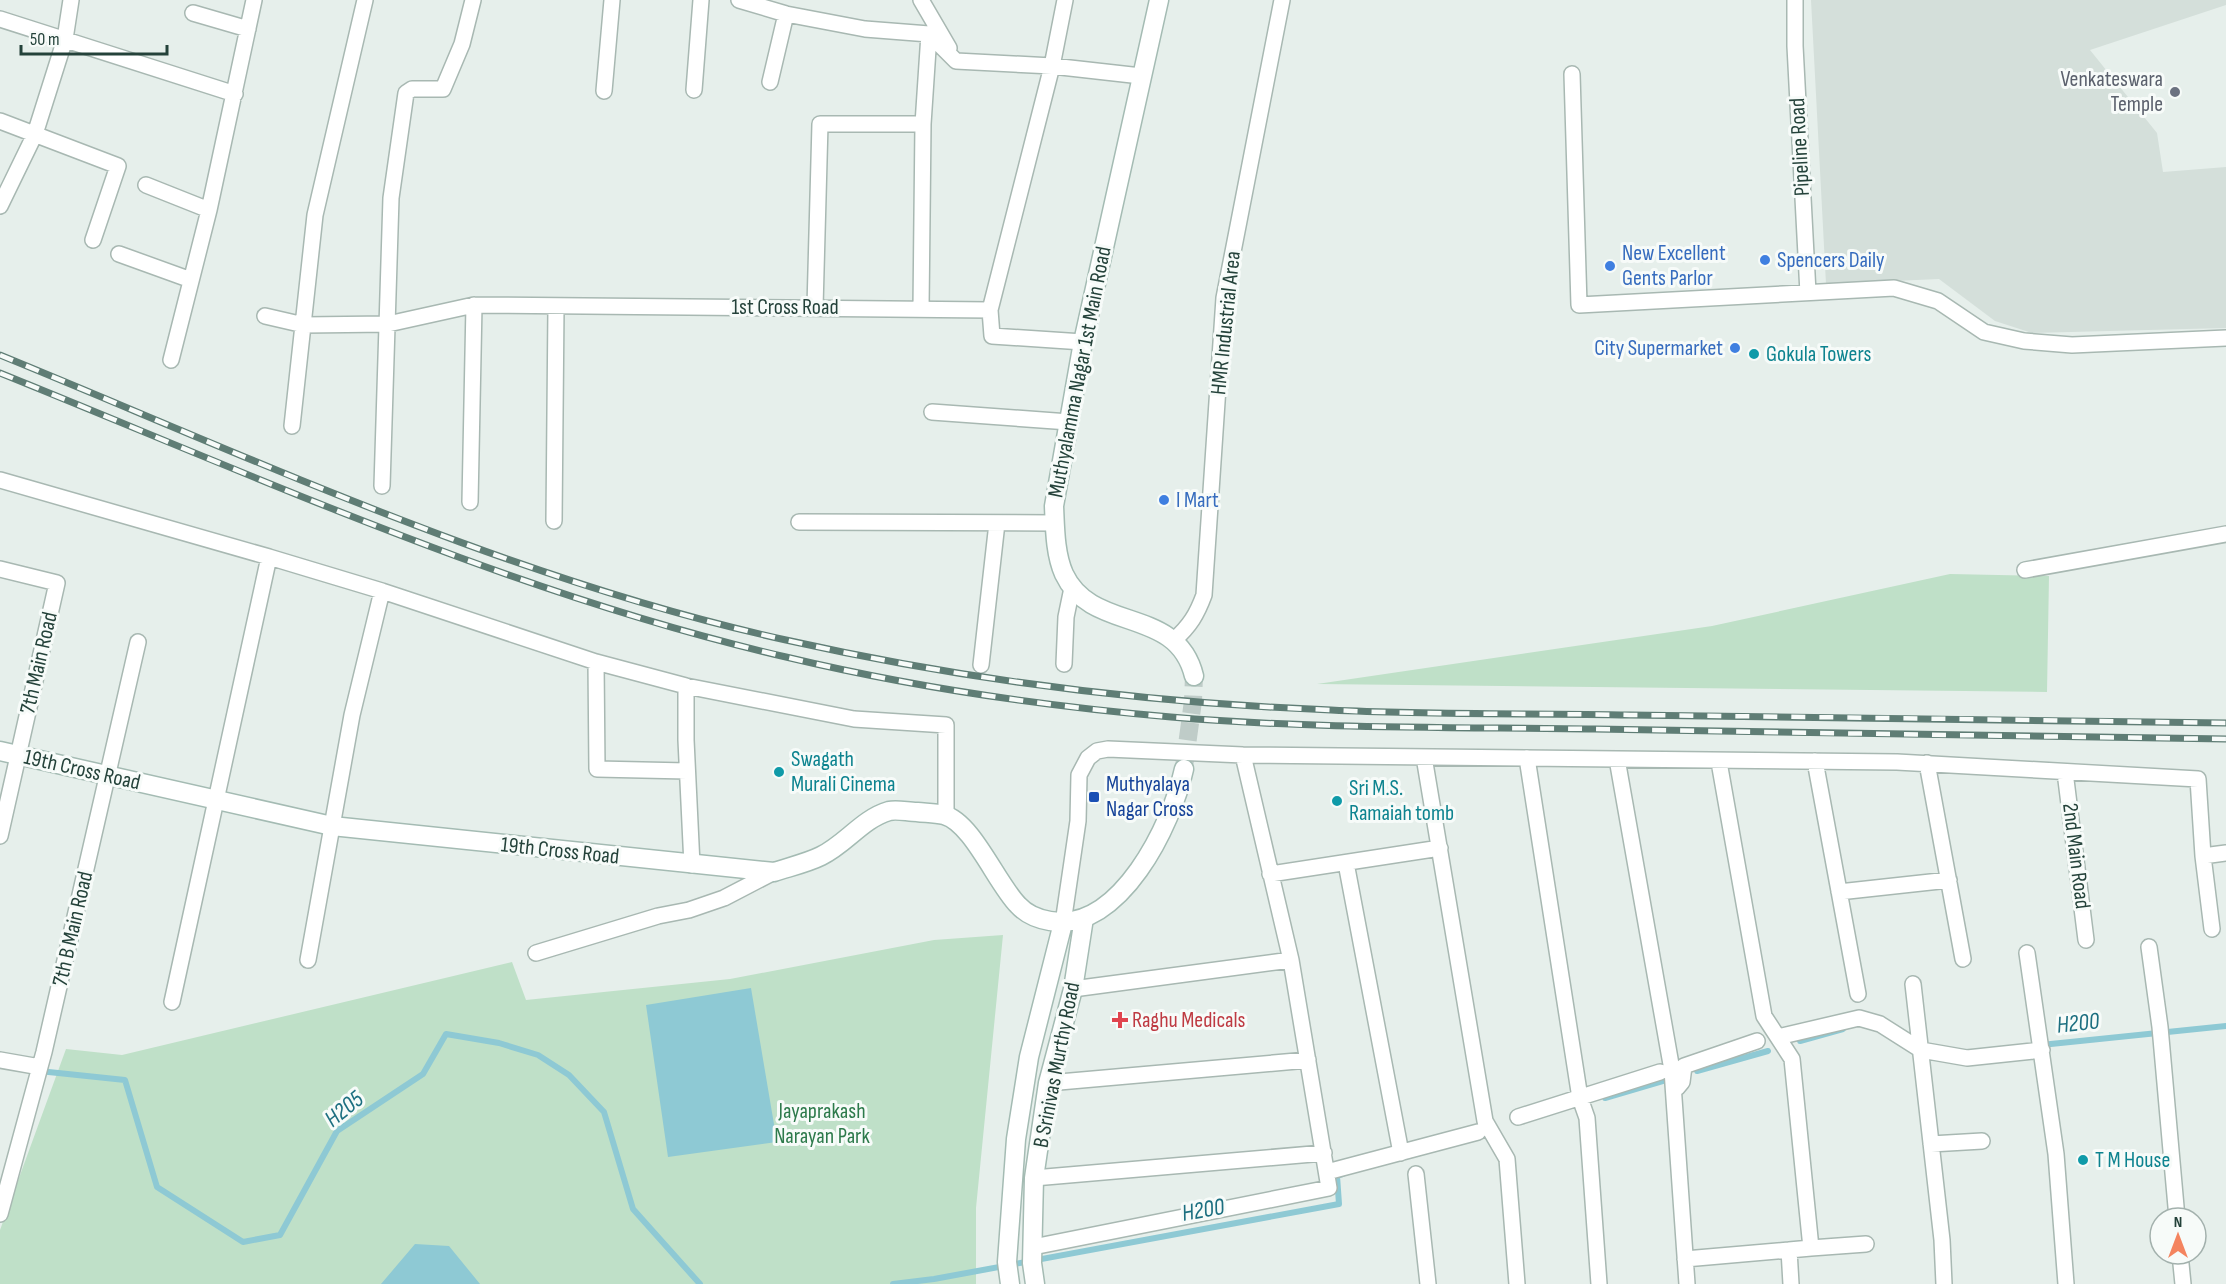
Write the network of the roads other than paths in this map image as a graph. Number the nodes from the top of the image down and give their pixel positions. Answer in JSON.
{"nodes":[{"id":1,"x":71,"y":0,"type":"edge"},
{"id":2,"x":254,"y":0,"type":"edge"},
{"id":3,"x":365,"y":0,"type":"edge"},
{"id":4,"x":472,"y":0,"type":"edge"},
{"id":5,"x":612,"y":0,"type":"edge"},
{"id":6,"x":701,"y":0,"type":"edge"},
{"id":7,"x":739,"y":0,"type":"edge"},
{"id":8,"x":921,"y":0,"type":"edge"},
{"id":9,"x":935,"y":0,"type":"edge"},
{"id":10,"x":1065,"y":0,"type":"edge"},
{"id":11,"x":1159,"y":0,"type":"edge"},
{"id":12,"x":1282,"y":0,"type":"edge"},
{"id":13,"x":1795,"y":0,"type":"edge"},
{"id":14,"x":193,"y":13,"type":"dead end"},
{"id":15,"x":786,"y":14,"type":"junction"},
{"id":16,"x":0,"y":19,"type":"edge"},
{"id":17,"x":932,"y":28,"type":"junction"},
{"id":18,"x":248,"y":29,"type":"junction"},
{"id":19,"x":65,"y":39,"type":"junction"},
{"id":20,"x":1052,"y":66,"type":"junction"},
{"id":21,"x":1572,"y":74,"type":"dead end"},
{"id":22,"x":1141,"y":76,"type":"junction"},
{"id":23,"x":770,"y":82,"type":"dead end"},
{"id":24,"x":694,"y":90,"type":"dead end"},
{"id":25,"x":604,"y":91,"type":"dead end"},
{"id":26,"x":235,"y":94,"type":"junction"},
{"id":27,"x":0,"y":121,"type":"edge"},
{"id":28,"x":922,"y":124,"type":"junction"},
{"id":29,"x":35,"y":134,"type":"junction"},
{"id":30,"x":146,"y":185,"type":"dead end"},
{"id":31,"x":0,"y":206,"type":"edge"},
{"id":32,"x":209,"y":210,"type":"junction"},
{"id":33,"x":93,"y":240,"type":"dead end"},
{"id":34,"x":119,"y":254,"type":"dead end"},
{"id":35,"x":191,"y":280,"type":"junction"},
{"id":36,"x":1808,"y":293,"type":"junction"},
{"id":37,"x":474,"y":305,"type":"junction"},
{"id":38,"x":556,"y":307,"type":"junction"},
{"id":39,"x":815,"y":307,"type":"junction"},
{"id":40,"x":921,"y":309,"type":"junction"},
{"id":41,"x":990,"y":310,"type":"junction"},
{"id":42,"x":265,"y":316,"type":"dead end"},
{"id":43,"x":388,"y":324,"type":"junction"},
{"id":44,"x":304,"y":325,"type":"junction"},
{"id":45,"x":2226,"y":338,"type":"edge"},
{"id":46,"x":1083,"y":342,"type":"junction"},
{"id":47,"x":171,"y":360,"type":"dead end"},
{"id":48,"x":932,"y":412,"type":"dead end"},
{"id":49,"x":1069,"y":422,"type":"junction"},
{"id":50,"x":292,"y":426,"type":"dead end"},
{"id":51,"x":0,"y":480,"type":"edge"},
{"id":52,"x":382,"y":486,"type":"dead end"},
{"id":53,"x":470,"y":502,"type":"dead end"},
{"id":54,"x":554,"y":521,"type":"dead end"},
{"id":55,"x":799,"y":522,"type":"dead end"},
{"id":56,"x":997,"y":523,"type":"junction"},
{"id":57,"x":1055,"y":523,"type":"junction"},
{"id":58,"x":2226,"y":534,"type":"edge"},
{"id":59,"x":269,"y":556,"type":"junction"},
{"id":60,"x":0,"y":570,"type":"edge"},
{"id":61,"x":2025,"y":570,"type":"dead end"},
{"id":62,"x":1072,"y":588,"type":"junction"},
{"id":63,"x":382,"y":591,"type":"junction"},
{"id":64,"x":1174,"y":640,"type":"junction"},
{"id":65,"x":138,"y":642,"type":"dead end"},
{"id":66,"x":596,"y":662,"type":"junction"},
{"id":67,"x":1064,"y":664,"type":"dead end"},
{"id":68,"x":981,"y":665,"type":"dead end"},
{"id":69,"x":1194,"y":676,"type":"tunnel mouth"},
{"id":70,"x":686,"y":686,"type":"junction"},
{"id":71,"x":9,"y":753,"type":"edge"},
{"id":72,"x":1243,"y":755,"type":"junction"},
{"id":73,"x":1424,"y":757,"type":"junction"},
{"id":74,"x":1527,"y":758,"type":"junction"},
{"id":75,"x":1617,"y":759,"type":"junction"},
{"id":76,"x":1815,"y":760,"type":"junction"},
{"id":77,"x":1719,"y":762,"type":"junction"},
{"id":78,"x":1927,"y":763,"type":"junction"},
{"id":79,"x":1184,"y":769,"type":"tunnel mouth"},
{"id":80,"x":687,"y":771,"type":"junction"},
{"id":81,"x":2066,"y":772,"type":"junction"},
{"id":82,"x":109,"y":778,"type":"junction"},
{"id":83,"x":215,"y":800,"type":"junction"},
{"id":84,"x":946,"y":815,"type":"junction"},
{"id":85,"x":332,"y":826,"type":"junction"},
{"id":86,"x":0,"y":836,"type":"edge"},
{"id":87,"x":1440,"y":848,"type":"junction"},
{"id":88,"x":2226,"y":853,"type":"edge"},
{"id":89,"x":2203,"y":856,"type":"junction"},
{"id":90,"x":1346,"y":863,"type":"junction"},
{"id":91,"x":692,"y":865,"type":"junction"},
{"id":92,"x":774,"y":872,"type":"junction"},
{"id":93,"x":1270,"y":874,"type":"junction"},
{"id":94,"x":1949,"y":879,"type":"junction"},
{"id":95,"x":1839,"y":892,"type":"junction"},
{"id":96,"x":1084,"y":918,"type":"junction"},
{"id":97,"x":1063,"y":923,"type":"junction"},
{"id":98,"x":2212,"y":929,"type":"dead end"},
{"id":99,"x":2086,"y":940,"type":"dead end"},
{"id":100,"x":2150,"y":947,"type":"dead end"},
{"id":101,"x":536,"y":952,"type":"dead end"},
{"id":102,"x":2027,"y":952,"type":"dead end"},
{"id":103,"x":1963,"y":959,"type":"dead end"},
{"id":104,"x":308,"y":960,"type":"dead end"},
{"id":105,"x":1291,"y":960,"type":"junction"},
{"id":106,"x":1913,"y":984,"type":"dead end"},
{"id":107,"x":1073,"y":989,"type":"junction"},
{"id":108,"x":1858,"y":994,"type":"dead end"},
{"id":109,"x":172,"y":1002,"type":"dead end"},
{"id":110,"x":1778,"y":1037,"type":"junction"},
{"id":111,"x":1757,"y":1041,"type":"dead end"},
{"id":112,"x":2042,"y":1049,"type":"junction"},
{"id":113,"x":1921,"y":1050,"type":"junction"},
{"id":114,"x":0,"y":1060,"type":"edge"},
{"id":115,"x":1308,"y":1060,"type":"junction"},
{"id":116,"x":39,"y":1070,"type":"junction"},
{"id":117,"x":1660,"y":1072,"type":"dead end"},
{"id":118,"x":1048,"y":1083,"type":"junction"},
{"id":119,"x":1673,"y":1091,"type":"junction"},
{"id":120,"x":1580,"y":1098,"type":"junction"},
{"id":121,"x":1518,"y":1117,"type":"dead end"},
{"id":122,"x":1478,"y":1132,"type":"dead end"},
{"id":123,"x":1982,"y":1141,"type":"dead end"},
{"id":124,"x":1931,"y":1144,"type":"junction"},
{"id":125,"x":1324,"y":1153,"type":"junction"},
{"id":126,"x":1401,"y":1153,"type":"junction"},
{"id":127,"x":1327,"y":1172,"type":"junction"},
{"id":128,"x":1416,"y":1174,"type":"dead end"},
{"id":129,"x":1034,"y":1178,"type":"junction"},
{"id":130,"x":2176,"y":1206,"type":"edge"},
{"id":131,"x":0,"y":1214,"type":"edge"},
{"id":132,"x":1866,"y":1244,"type":"dead end"},
{"id":133,"x":1811,"y":1248,"type":"junction"},
{"id":134,"x":1789,"y":1250,"type":"junction"},
{"id":135,"x":1032,"y":1256,"type":"junction"},
{"id":136,"x":1684,"y":1259,"type":"junction"},
{"id":137,"x":2181,"y":1266,"type":"edge"},
{"id":138,"x":1009,"y":1274,"type":"edge"},
{"id":139,"x":1035,"y":1284,"type":"edge"},
{"id":140,"x":1428,"y":1284,"type":"edge"},
{"id":141,"x":1517,"y":1284,"type":"edge"},
{"id":142,"x":1599,"y":1284,"type":"edge"},
{"id":143,"x":1687,"y":1284,"type":"edge"},
{"id":144,"x":1791,"y":1284,"type":"edge"},
{"id":145,"x":1944,"y":1284,"type":"edge"},
{"id":146,"x":2066,"y":1284,"type":"edge"},
{"id":147,"x":2183,"y":1284,"type":"edge"}],
"edges":[{"from":1,"to":19,"type":"street"},
{"from":2,"to":18,"type":"street"},
{"from":3,"to":44,"type":"street"},
{"from":4,"to":43,"type":"street"},
{"from":5,"to":25,"type":"street"},
{"from":6,"to":24,"type":"street"},
{"from":7,"to":15,"type":"street"},
{"from":8,"to":17,"type":"street"},
{"from":9,"to":17,"type":"street"},
{"from":10,"to":20,"type":"street"},
{"from":11,"to":22,"type":"street","name":"Muthyalamma Nagar 1st Main Road"},
{"from":12,"to":64,"type":"street","name":"HMR Industrial Area"},
{"from":13,"to":36,"type":"street","name":"Pipeline Road"},
{"from":14,"to":18,"type":"street"},
{"from":15,"to":17,"type":"street"},
{"from":15,"to":23,"type":"street"},
{"from":16,"to":19,"type":"street"},
{"from":17,"to":20,"type":"street"},
{"from":17,"to":28,"type":"street"},
{"from":18,"to":26,"type":"street"},
{"from":19,"to":26,"type":"street"},
{"from":19,"to":29,"type":"street"},
{"from":20,"to":22,"type":"street"},
{"from":20,"to":41,"type":"street"},
{"from":21,"to":36,"type":"street"},
{"from":22,"to":46,"type":"street","name":"Muthyalamma Nagar 1st Main Road"},
{"from":26,"to":32,"type":"street"},
{"from":27,"to":29,"type":"street"},
{"from":28,"to":39,"type":"street"},
{"from":28,"to":40,"type":"street"},
{"from":29,"to":31,"type":"street"},
{"from":29,"to":33,"type":"street"},
{"from":30,"to":32,"type":"street"},
{"from":32,"to":35,"type":"street"},
{"from":34,"to":35,"type":"street"},
{"from":35,"to":47,"type":"street"},
{"from":36,"to":45,"type":"street"},
{"from":37,"to":38,"type":"street","name":"1st Cross Road"},
{"from":37,"to":43,"type":"street","name":"1st Cross Road"},
{"from":37,"to":53,"type":"street"},
{"from":38,"to":39,"type":"street","name":"1st Cross Road"},
{"from":38,"to":54,"type":"street"},
{"from":39,"to":40,"type":"street","name":"1st Cross Road"},
{"from":40,"to":41,"type":"street","name":"1st Cross Road"},
{"from":41,"to":46,"type":"street"},
{"from":42,"to":44,"type":"street","name":"1st Cross Road"},
{"from":43,"to":44,"type":"street","name":"1st Cross Road"},
{"from":43,"to":52,"type":"street"},
{"from":44,"to":50,"type":"street"},
{"from":46,"to":49,"type":"street","name":"Muthyalamma Nagar 1st Main Road"},
{"from":48,"to":49,"type":"street"},
{"from":49,"to":57,"type":"street","name":"Muthyalamma Nagar 1st Main Road"},
{"from":51,"to":59,"type":"street"},
{"from":55,"to":56,"type":"street"},
{"from":56,"to":57,"type":"street"},
{"from":56,"to":68,"type":"street"},
{"from":57,"to":62,"type":"street","name":"Muthyalamma Nagar 1st Main Road"},
{"from":58,"to":61,"type":"street"},
{"from":59,"to":63,"type":"street"},
{"from":59,"to":83,"type":"street"},
{"from":60,"to":71,"type":"street","name":"7th Main Road"},
{"from":62,"to":64,"type":"street","name":"Muthyalamma Nagar 1st Main Road"},
{"from":62,"to":67,"type":"street"},
{"from":63,"to":66,"type":"street"},
{"from":63,"to":85,"type":"street"},
{"from":64,"to":69,"type":"street","name":"Muthyalamma Nagar 1st Main Road"},
{"from":65,"to":82,"type":"street","name":"7th B Main Road"},
{"from":66,"to":70,"type":"street"},
{"from":66,"to":80,"type":"street"},
{"from":70,"to":80,"type":"street"},
{"from":70,"to":84,"type":"street"},
{"from":71,"to":82,"type":"street","name":"19th Cross Road"},
{"from":71,"to":86,"type":"street","name":"7th Main Road"},
{"from":72,"to":73,"type":"street"},
{"from":72,"to":93,"type":"street"},
{"from":72,"to":97,"type":"street"},
{"from":73,"to":74,"type":"street"},
{"from":73,"to":87,"type":"street"},
{"from":74,"to":75,"type":"street"},
{"from":74,"to":120,"type":"street"},
{"from":75,"to":77,"type":"street"},
{"from":75,"to":119,"type":"street"},
{"from":76,"to":77,"type":"street"},
{"from":76,"to":78,"type":"street"},
{"from":76,"to":95,"type":"street"},
{"from":77,"to":110,"type":"street"},
{"from":78,"to":81,"type":"street"},
{"from":78,"to":94,"type":"street"},
{"from":79,"to":96,"type":"street"},
{"from":80,"to":91,"type":"street"},
{"from":81,"to":89,"type":"street"},
{"from":81,"to":99,"type":"street","name":"2nd Main Road"},
{"from":82,"to":83,"type":"street","name":"19th Cross Road"},
{"from":82,"to":116,"type":"street","name":"7th B Main Road"},
{"from":83,"to":85,"type":"street","name":"19th Cross Road"},
{"from":83,"to":109,"type":"street"},
{"from":84,"to":92,"type":"street","name":"19th Cross Road"},
{"from":84,"to":97,"type":"street"},
{"from":85,"to":91,"type":"street","name":"19th Cross Road"},
{"from":85,"to":104,"type":"street"},
{"from":87,"to":90,"type":"street"},
{"from":87,"to":141,"type":"street"},
{"from":88,"to":89,"type":"street"},
{"from":89,"to":98,"type":"street"},
{"from":90,"to":93,"type":"street"},
{"from":90,"to":126,"type":"street"},
{"from":91,"to":92,"type":"street","name":"19th Cross Road"},
{"from":92,"to":101,"type":"street"},
{"from":93,"to":105,"type":"street"},
{"from":94,"to":95,"type":"street"},
{"from":94,"to":103,"type":"street"},
{"from":95,"to":108,"type":"street"},
{"from":96,"to":97,"type":"street"},
{"from":96,"to":107,"type":"street","name":"B Srinivas Murthy Road"},
{"from":97,"to":138,"type":"street"},
{"from":100,"to":130,"type":"street"},
{"from":102,"to":112,"type":"street"},
{"from":105,"to":107,"type":"street"},
{"from":105,"to":115,"type":"street"},
{"from":106,"to":113,"type":"street"},
{"from":107,"to":118,"type":"street","name":"B Srinivas Murthy Road"},
{"from":110,"to":113,"type":"street"},
{"from":110,"to":133,"type":"street"},
{"from":111,"to":119,"type":"street"},
{"from":112,"to":113,"type":"street"},
{"from":112,"to":146,"type":"street"},
{"from":113,"to":124,"type":"street"},
{"from":114,"to":116,"type":"street"},
{"from":115,"to":118,"type":"street"},
{"from":115,"to":125,"type":"street"},
{"from":116,"to":131,"type":"street","name":"7th B Main Road"},
{"from":117,"to":120,"type":"street"},
{"from":118,"to":129,"type":"street","name":"B Srinivas Murthy Road"},
{"from":119,"to":136,"type":"street"},
{"from":120,"to":121,"type":"street"},
{"from":120,"to":142,"type":"street"},
{"from":122,"to":126,"type":"street"},
{"from":123,"to":124,"type":"street"},
{"from":124,"to":145,"type":"street"},
{"from":125,"to":127,"type":"street"},
{"from":125,"to":129,"type":"street"},
{"from":126,"to":127,"type":"street"},
{"from":127,"to":135,"type":"street"},
{"from":128,"to":140,"type":"street"},
{"from":129,"to":135,"type":"street","name":"B Srinivas Murthy Road"},
{"from":132,"to":133,"type":"street"},
{"from":133,"to":134,"type":"street"},
{"from":134,"to":136,"type":"street"},
{"from":134,"to":144,"type":"street"},
{"from":135,"to":139,"type":"street","name":"B Srinivas Murthy Road"},
{"from":136,"to":143,"type":"street"},
{"from":137,"to":147,"type":"street"}]}
